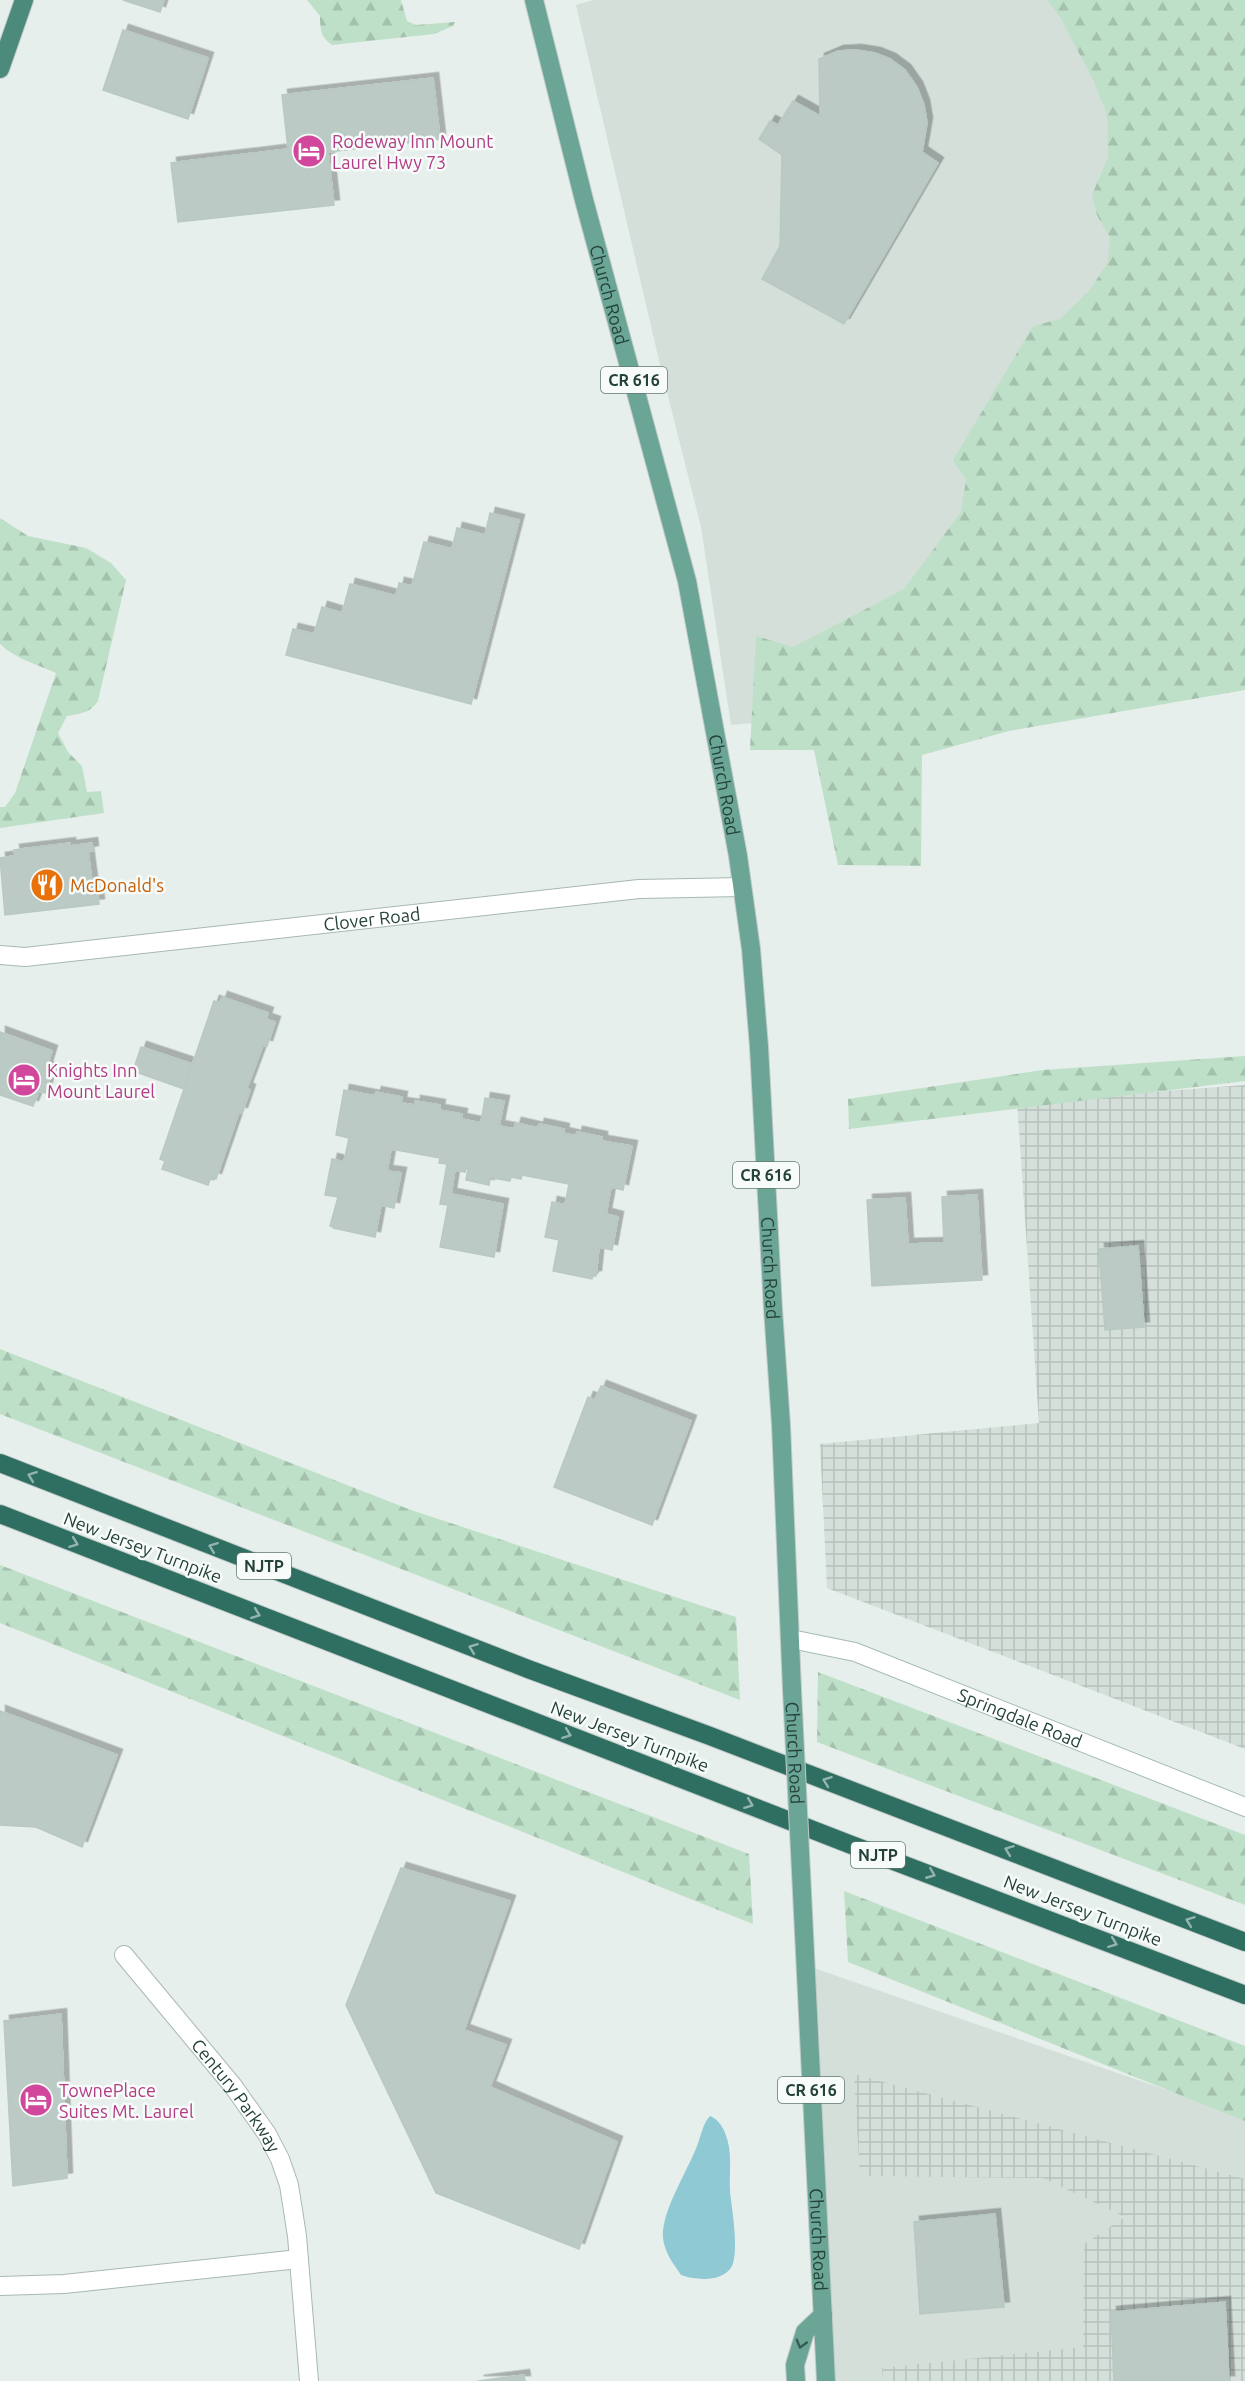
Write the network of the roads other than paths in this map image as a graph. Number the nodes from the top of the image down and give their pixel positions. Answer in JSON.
{"nodes":[{"id":1,"x":24,"y":0,"type":"edge"},
{"id":2,"x":534,"y":0,"type":"edge"},
{"id":3,"x":0,"y":69,"type":"edge"},
{"id":4,"x":742,"y":887,"type":"junction"},
{"id":5,"x":0,"y":955,"type":"edge"},
{"id":6,"x":0,"y":1463,"type":"edge"},
{"id":7,"x":0,"y":1515,"type":"edge"},
{"id":8,"x":791,"y":1639,"type":"junction"},
{"id":9,"x":1245,"y":1807,"type":"edge"},
{"id":10,"x":1245,"y":1942,"type":"edge"},
{"id":11,"x":124,"y":1955,"type":"dead end"},
{"id":12,"x":1245,"y":1995,"type":"edge"},
{"id":13,"x":299,"y":2259,"type":"junction"},
{"id":14,"x":0,"y":2286,"type":"edge"},
{"id":15,"x":823,"y":2315,"type":"junction"},
{"id":16,"x":309,"y":2381,"type":"edge"},
{"id":17,"x":796,"y":2381,"type":"edge"},
{"id":18,"x":826,"y":2381,"type":"edge"}],
"edges":[{"from":1,"to":3,"type":"highway"},
{"from":2,"to":4,"type":"main road","name":"Church Road","number":"CR 616"},
{"from":4,"to":5,"type":"street","name":"Clover Road"},
{"from":4,"to":8,"type":"main road","name":"Church Road","number":"CR 616"},
{"from":10,"to":6,"type":"highway","name":"New Jersey Turnpike","number":"NJTP","one_way":true},
{"from":7,"to":12,"type":"highway","name":"New Jersey Turnpike","number":"NJTP","one_way":true},
{"from":8,"to":9,"type":"street","name":"Springdale Road"},
{"from":8,"to":15,"type":"main road","name":"Church Road","number":"CR 616","bridge":true},
{"from":11,"to":13,"type":"street","name":"Century Parkway"},
{"from":13,"to":14,"type":"street"},
{"from":13,"to":16,"type":"street","name":"Century Parkway"},
{"from":15,"to":17,"type":"main road","one_way":true},
{"from":15,"to":18,"type":"main road","name":"Church Road","number":"CR 616"}]}
